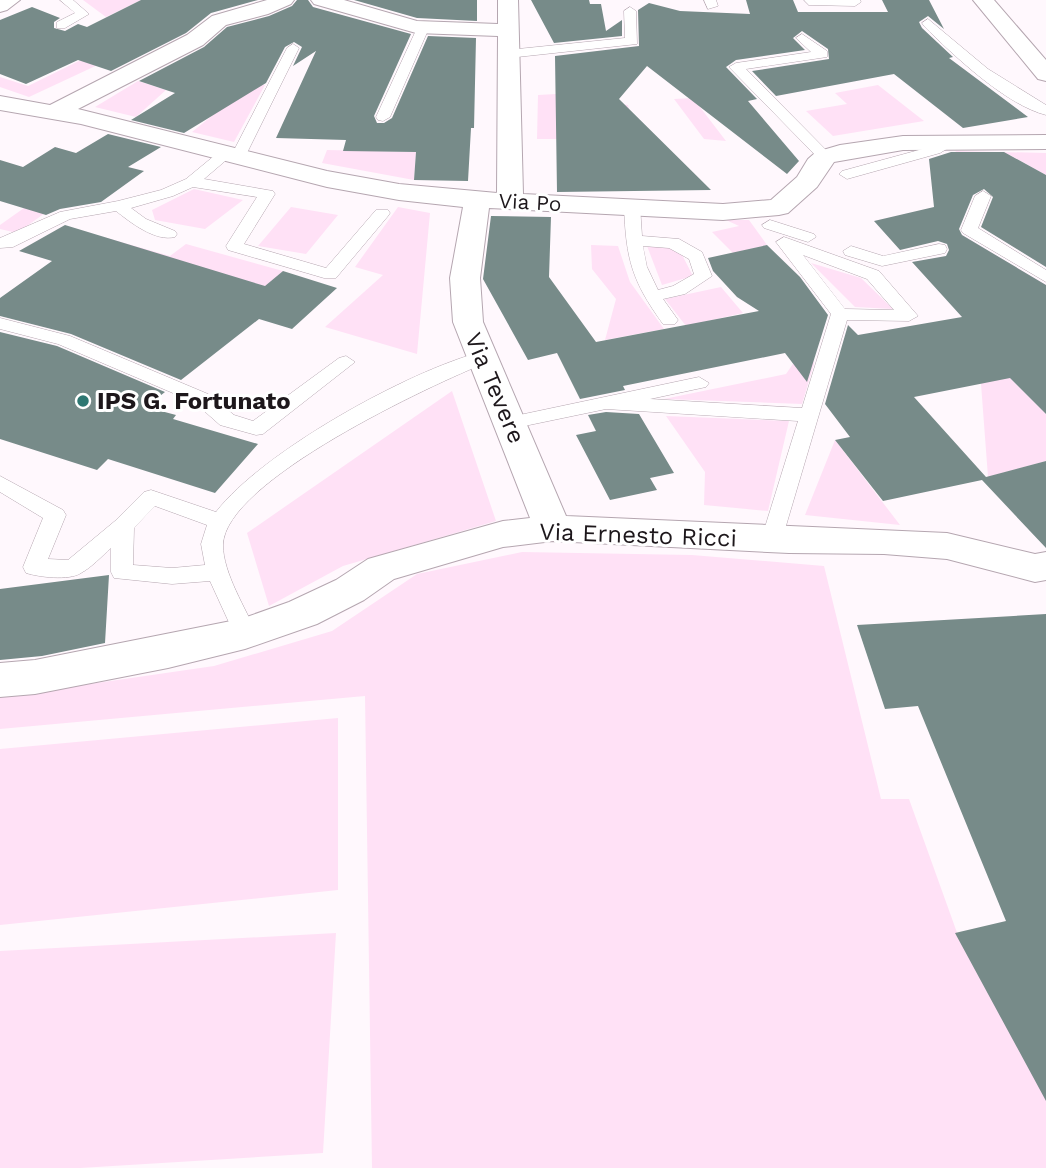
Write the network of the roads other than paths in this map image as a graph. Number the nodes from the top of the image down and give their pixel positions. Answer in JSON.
{"nodes":[{"id":1,"x":10,"y":0,"type":"edge"},
{"id":2,"x":66,"y":0,"type":"edge"},
{"id":3,"x":284,"y":0,"type":"edge"},
{"id":4,"x":321,"y":0,"type":"edge"},
{"id":5,"x":508,"y":0,"type":"edge"},
{"id":6,"x":854,"y":0,"type":"edge"},
{"id":7,"x":983,"y":0,"type":"edge"},
{"id":8,"x":809,"y":1,"type":"edge"},
{"id":9,"x":0,"y":6,"type":"edge"},
{"id":10,"x":630,"y":11,"type":"dead end"},
{"id":11,"x":928,"y":23,"type":"dead end"},
{"id":12,"x":61,"y":25,"type":"dead end"},
{"id":13,"x":423,"y":27,"type":"junction"},
{"id":14,"x":508,"y":30,"type":"junction"},
{"id":15,"x":802,"y":38,"type":"dead end"},
{"id":16,"x":293,"y":48,"type":"dead end"},
{"id":17,"x":508,"y":54,"type":"junction"},
{"id":18,"x":1046,"y":74,"type":"edge"},
{"id":19,"x":4,"y":107,"type":"edge"},
{"id":20,"x":1046,"y":111,"type":"edge"},
{"id":21,"x":55,"y":112,"type":"junction"},
{"id":22,"x":383,"y":117,"type":"dead end"},
{"id":23,"x":951,"y":142,"type":"junction"},
{"id":24,"x":1046,"y":142,"type":"edge"},
{"id":25,"x":231,"y":156,"type":"junction"},
{"id":26,"x":825,"y":157,"type":"junction"},
{"id":27,"x":847,"y":174,"type":"dead end"},
{"id":28,"x":191,"y":181,"type":"junction"},
{"id":29,"x":984,"y":196,"type":"dead end"},
{"id":30,"x":477,"y":200,"type":"junction"},
{"id":31,"x":510,"y":201,"type":"junction"},
{"id":32,"x":119,"y":206,"type":"junction"},
{"id":33,"x":632,"y":206,"type":"junction"},
{"id":34,"x":382,"y":213,"type":"dead end"},
{"id":35,"x":764,"y":218,"type":"junction"},
{"id":36,"x":169,"y":234,"type":"dead end"},
{"id":37,"x":634,"y":240,"type":"junction"},
{"id":38,"x":0,"y":243,"type":"edge"},
{"id":39,"x":785,"y":243,"type":"junction"},
{"id":40,"x":939,"y":249,"type":"dead end"},
{"id":41,"x":1046,"y":277,"type":"edge"},
{"id":42,"x":652,"y":297,"type":"junction"},
{"id":43,"x":839,"y":314,"type":"junction"},
{"id":44,"x":669,"y":320,"type":"dead end"},
{"id":45,"x":0,"y":323,"type":"edge"},
{"id":46,"x":481,"y":358,"type":"junction"},
{"id":47,"x":346,"y":362,"type":"dead end"},
{"id":48,"x":699,"y":383,"type":"dead end"},
{"id":49,"x":607,"y":403,"type":"junction"},
{"id":50,"x":809,"y":415,"type":"junction"},
{"id":51,"x":510,"y":423,"type":"junction"},
{"id":52,"x":0,"y":483,"type":"edge"},
{"id":53,"x":219,"y":522,"type":"junction"},
{"id":54,"x":123,"y":526,"type":"junction"},
{"id":55,"x":553,"y":528,"type":"junction"},
{"id":56,"x":772,"y":540,"type":"junction"},
{"id":57,"x":1046,"y":566,"type":"edge"},
{"id":58,"x":219,"y":572,"type":"junction"},
{"id":59,"x":245,"y":634,"type":"junction"},
{"id":60,"x":0,"y":680,"type":"edge"}],
"edges":[{"from":1,"to":9,"type":"street"},
{"from":2,"to":12,"type":"lane"},
{"from":3,"to":21,"type":"street"},
{"from":4,"to":13,"type":"street"},
{"from":5,"to":14,"type":"street"},
{"from":6,"to":8,"type":"lane"},
{"from":7,"to":18,"type":"street"},
{"from":10,"to":17,"type":"lane"},
{"from":11,"to":20,"type":"lane"},
{"from":13,"to":14,"type":"street"},
{"from":13,"to":22,"type":"lane"},
{"from":14,"to":17,"type":"street"},
{"from":15,"to":26,"type":"lane"},
{"from":16,"to":25,"type":"lane"},
{"from":17,"to":31,"type":"street"},
{"from":19,"to":21,"type":"street","name":"Via Po"},
{"from":21,"to":25,"type":"street","name":"Via Po"},
{"from":23,"to":24,"type":"street"},
{"from":23,"to":26,"type":"street"},
{"from":23,"to":27,"type":"lane"},
{"from":25,"to":28,"type":"lane"},
{"from":25,"to":30,"type":"street","name":"Via Po"},
{"from":26,"to":35,"type":"street","name":"Via Po"},
{"from":28,"to":32,"type":"lane"},
{"from":28,"to":34,"type":"lane"},
{"from":29,"to":41,"type":"lane"},
{"from":30,"to":31,"type":"street","name":"Via Po"},
{"from":30,"to":46,"type":"street","name":"Via Tevere"},
{"from":31,"to":33,"type":"street","name":"Via Po"},
{"from":32,"to":36,"type":"lane"},
{"from":32,"to":38,"type":"lane"},
{"from":33,"to":35,"type":"street","name":"Via Po"},
{"from":33,"to":37,"type":"lane"},
{"from":35,"to":39,"type":"lane"},
{"from":35,"to":40,"type":"lane"},
{"from":37,"to":42,"type":"lane"},
{"from":37,"to":42,"type":"lane"},
{"from":39,"to":43,"type":"lane"},
{"from":39,"to":43,"type":"lane"},
{"from":42,"to":44,"type":"lane"},
{"from":43,"to":50,"type":"lane"},
{"from":45,"to":47,"type":"lane"},
{"from":46,"to":51,"type":"street","name":"Via Tevere"},
{"from":46,"to":53,"type":"lane"},
{"from":48,"to":49,"type":"lane"},
{"from":49,"to":50,"type":"lane"},
{"from":49,"to":51,"type":"lane"},
{"from":50,"to":56,"type":"lane"},
{"from":51,"to":55,"type":"street","name":"Via Tevere"},
{"from":52,"to":54,"type":"lane"},
{"from":53,"to":54,"type":"lane"},
{"from":53,"to":58,"type":"lane"},
{"from":54,"to":58,"type":"lane"},
{"from":55,"to":56,"type":"street","name":"Via Ernesto Ricci"},
{"from":55,"to":59,"type":"street","name":"Via Ernesto Ricci"},
{"from":56,"to":57,"type":"street","name":"Via Ernesto Ricci"},
{"from":58,"to":59,"type":"lane"},
{"from":59,"to":60,"type":"street","name":"Via Ernesto Ricci"}]}
